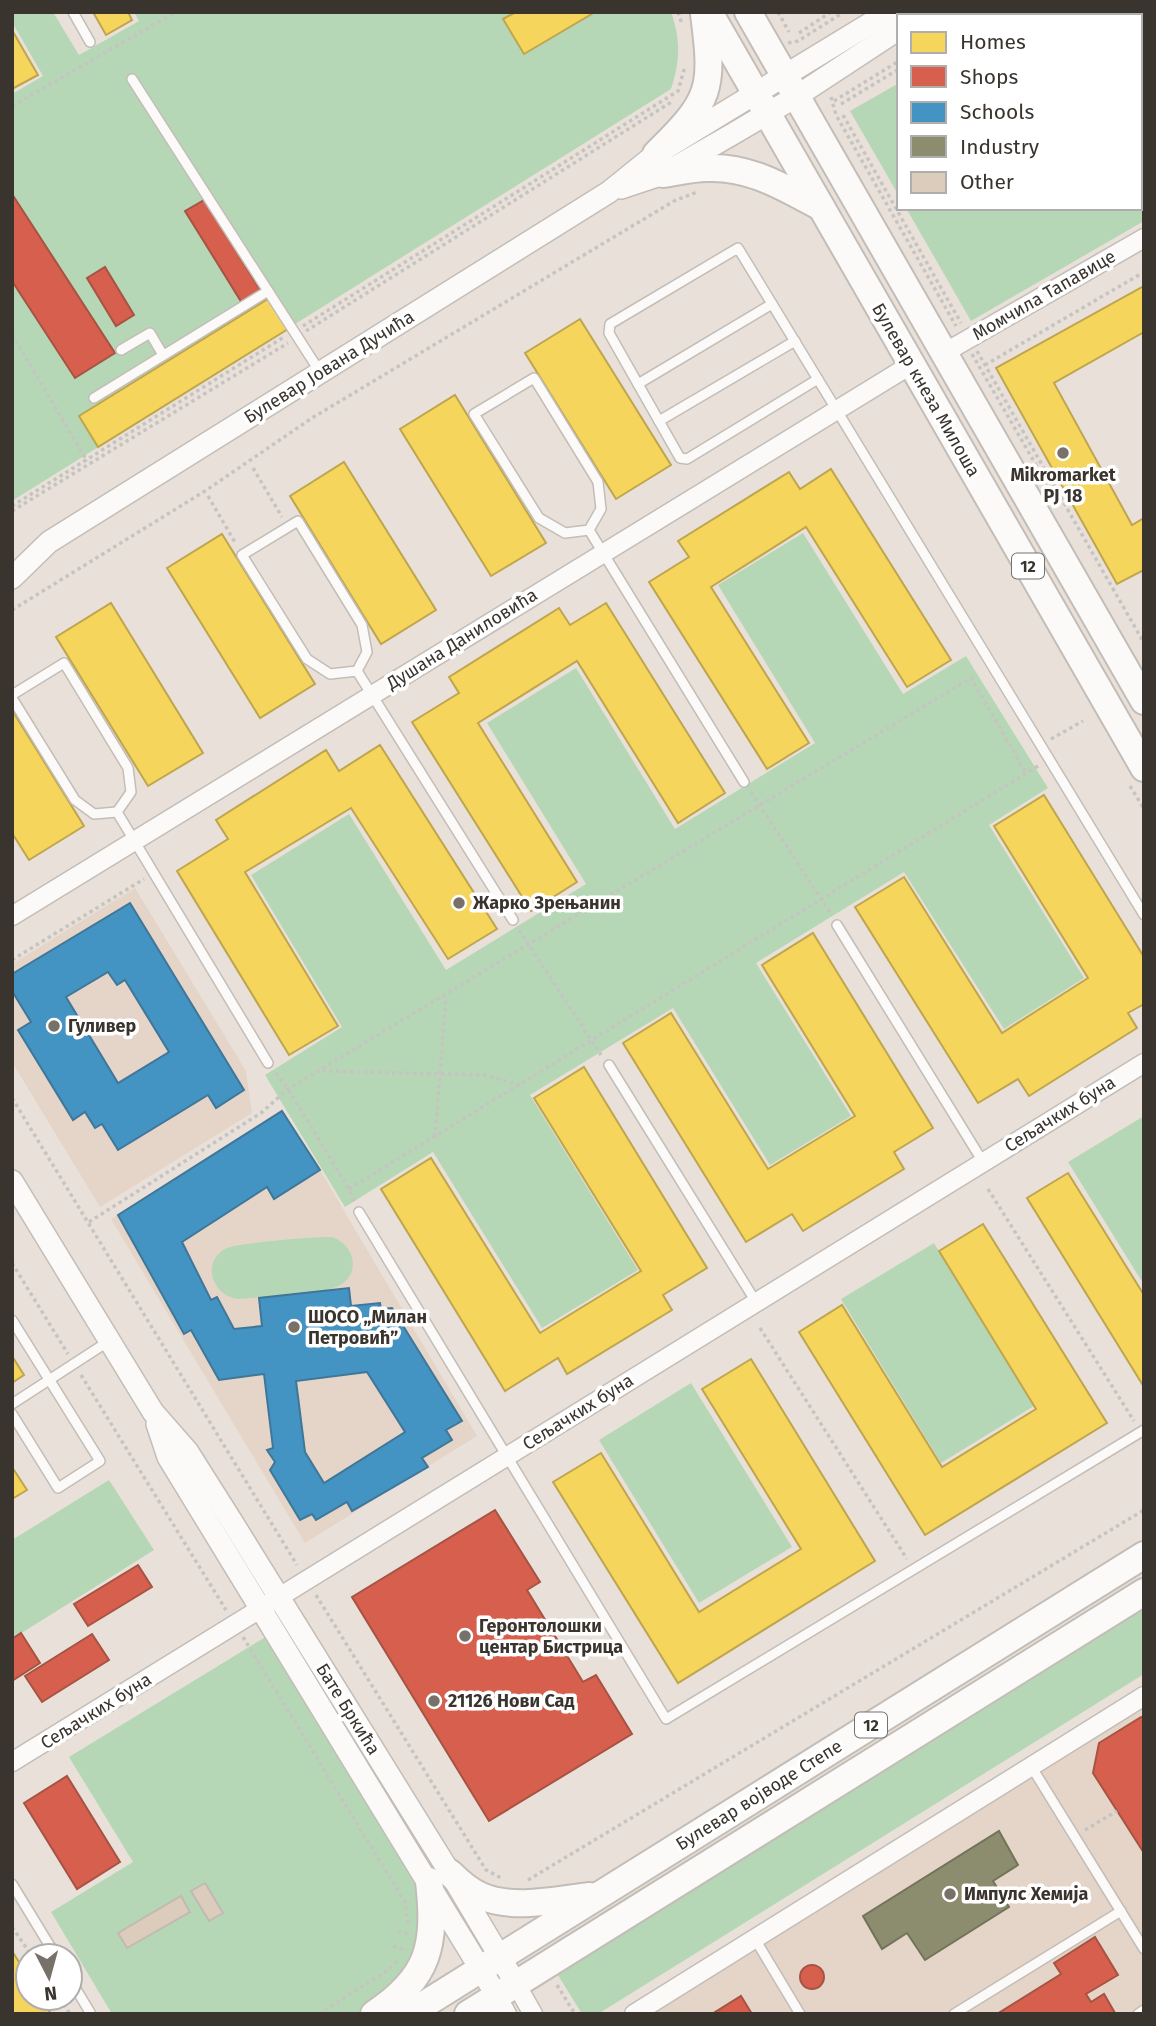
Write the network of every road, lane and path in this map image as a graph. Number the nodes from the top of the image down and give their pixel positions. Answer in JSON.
{"nodes":[{"id":1,"x":73,"y":12,"type":"edge"},
{"id":2,"x":176,"y":12,"type":"edge"},
{"id":3,"x":678,"y":12,"type":"edge"},
{"id":4,"x":709,"y":12,"type":"edge"},
{"id":5,"x":748,"y":12,"type":"edge"},
{"id":6,"x":778,"y":12,"type":"edge"},
{"id":7,"x":831,"y":12,"type":"edge"},
{"id":8,"x":844,"y":12,"type":"edge"},
{"id":9,"x":889,"y":12,"type":"edge"},
{"id":10,"x":693,"y":19,"type":"edge"},
{"id":11,"x":897,"y":30,"type":"edge"},
{"id":12,"x":789,"y":32,"type":"dead end"},
{"id":13,"x":799,"y":33,"type":"dead end"},
{"id":14,"x":798,"y":41,"type":"dead end"},
{"id":15,"x":90,"y":42,"type":"dead end"},
{"id":16,"x":685,"y":57,"type":"dead end"},
{"id":17,"x":897,"y":62,"type":"edge"},
{"id":18,"x":897,"y":70,"type":"edge"},
{"id":19,"x":132,"y":79,"type":"dead end"},
{"id":20,"x":790,"y":86,"type":"junction"},
{"id":21,"x":683,"y":96,"type":"dead end"},
{"id":22,"x":761,"y":103,"type":"junction"},
{"id":23,"x":841,"y":104,"type":"dead end"},
{"id":24,"x":12,"y":106,"type":"edge"},
{"id":25,"x":843,"y":115,"type":"dead end"},
{"id":26,"x":659,"y":164,"type":"junction"},
{"id":27,"x":703,"y":189,"type":"dead end"},
{"id":28,"x":821,"y":208,"type":"junction"},
{"id":29,"x":1144,"y":238,"type":"edge"},
{"id":30,"x":1144,"y":272,"type":"edge"},
{"id":31,"x":268,"y":291,"type":"junction"},
{"id":32,"x":772,"y":304,"type":"junction"},
{"id":33,"x":12,"y":334,"type":"edge"},
{"id":34,"x":295,"y":334,"type":"junction"},
{"id":35,"x":795,"y":341,"type":"junction"},
{"id":36,"x":960,"y":344,"type":"junction"},
{"id":37,"x":121,"y":350,"type":"dead end"},
{"id":38,"x":163,"y":355,"type":"junction"},
{"id":39,"x":912,"y":364,"type":"junction"},
{"id":40,"x":985,"y":366,"type":"junction"},
{"id":41,"x":320,"y":372,"type":"junction"},
{"id":42,"x":818,"y":379,"type":"junction"},
{"id":43,"x":638,"y":384,"type":"junction"},
{"id":44,"x":94,"y":398,"type":"dead end"},
{"id":45,"x":836,"y":410,"type":"junction"},
{"id":46,"x":659,"y":421,"type":"junction"},
{"id":47,"x":87,"y":461,"type":"junction"},
{"id":48,"x":253,"y":468,"type":"dead end"},
{"id":49,"x":208,"y":496,"type":"dead end"},
{"id":50,"x":12,"y":508,"type":"edge"},
{"id":51,"x":288,"y":527,"type":"junction"},
{"id":52,"x":589,"y":530,"type":"junction"},
{"id":53,"x":49,"y":542,"type":"junction"},
{"id":54,"x":12,"y":553,"type":"edge"},
{"id":55,"x":603,"y":553,"type":"junction"},
{"id":56,"x":242,"y":555,"type":"junction"},
{"id":57,"x":12,"y":578,"type":"edge"},
{"id":58,"x":12,"y":610,"type":"edge"},
{"id":59,"x":1137,"y":642,"type":"dead end"},
{"id":60,"x":1144,"y":643,"type":"edge"},
{"id":61,"x":356,"y":671,"type":"junction"},
{"id":62,"x":372,"y":695,"type":"junction"},
{"id":63,"x":12,"y":696,"type":"edge"},
{"id":64,"x":1144,"y":701,"type":"edge"},
{"id":65,"x":1083,"y":721,"type":"dead end"},
{"id":66,"x":1041,"y":745,"type":"junction"},
{"id":67,"x":1049,"y":760,"type":"junction"},
{"id":68,"x":1144,"y":768,"type":"edge"},
{"id":69,"x":1026,"y":773,"type":"junction"},
{"id":70,"x":744,"y":782,"type":"joint"},
{"id":71,"x":760,"y":804,"type":"junction"},
{"id":72,"x":117,"y":812,"type":"junction"},
{"id":73,"x":134,"y":841,"type":"junction"},
{"id":74,"x":153,"y":873,"type":"junction"},
{"id":75,"x":822,"y":898,"type":"junction"},
{"id":76,"x":15,"y":910,"type":"edge"},
{"id":77,"x":1144,"y":915,"type":"edge"},
{"id":78,"x":513,"y":920,"type":"joint"},
{"id":79,"x":837,"y":925,"type":"joint"},
{"id":80,"x":527,"y":945,"type":"junction"},
{"id":81,"x":12,"y":960,"type":"edge"},
{"id":82,"x":446,"y":994,"type":"junction"},
{"id":83,"x":591,"y":1042,"type":"junction"},
{"id":84,"x":268,"y":1063,"type":"joint"},
{"id":85,"x":1144,"y":1063,"type":"edge"},
{"id":86,"x":609,"y":1065,"type":"joint"},
{"id":87,"x":319,"y":1071,"type":"junction"},
{"id":88,"x":439,"y":1073,"type":"junction"},
{"id":89,"x":521,"y":1085,"type":"junction"},
{"id":90,"x":288,"y":1089,"type":"junction"},
{"id":91,"x":12,"y":1098,"type":"edge"},
{"id":92,"x":435,"y":1137,"type":"junction"},
{"id":93,"x":984,"y":1162,"type":"junction"},
{"id":94,"x":12,"y":1181,"type":"edge"},
{"id":95,"x":349,"y":1189,"type":"junction"},
{"id":96,"x":988,"y":1189,"type":"dead end"},
{"id":97,"x":359,"y":1212,"type":"joint"},
{"id":98,"x":88,"y":1222,"type":"junction"},
{"id":99,"x":12,"y":1263,"type":"edge"},
{"id":100,"x":756,"y":1302,"type":"junction"},
{"id":101,"x":12,"y":1320,"type":"edge"},
{"id":102,"x":760,"y":1328,"type":"dead end"},
{"id":103,"x":110,"y":1341,"type":"junction"},
{"id":104,"x":75,"y":1364,"type":"junction"},
{"id":105,"x":49,"y":1380,"type":"junction"},
{"id":106,"x":12,"y":1404,"type":"edge"},
{"id":107,"x":12,"y":1414,"type":"edge"},
{"id":108,"x":1142,"y":1431,"type":"edge"},
{"id":109,"x":507,"y":1457,"type":"junction"},
{"id":110,"x":1144,"y":1510,"type":"edge"},
{"id":111,"x":1144,"y":1555,"type":"edge"},
{"id":112,"x":914,"y":1569,"type":"junction"},
{"id":113,"x":307,"y":1580,"type":"junction"},
{"id":114,"x":1144,"y":1592,"type":"edge"},
{"id":115,"x":270,"y":1602,"type":"junction"},
{"id":116,"x":235,"y":1624,"type":"junction"},
{"id":117,"x":1144,"y":1696,"type":"edge"},
{"id":118,"x":12,"y":1762,"type":"edge"},
{"id":119,"x":1031,"y":1766,"type":"junction"},
{"id":120,"x":1117,"y":1811,"type":"dead end"},
{"id":121,"x":1075,"y":1836,"type":"junction"},
{"id":122,"x":439,"y":1877,"type":"junction"},
{"id":123,"x":507,"y":1881,"type":"dead end"},
{"id":124,"x":520,"y":1883,"type":"dead end"},
{"id":125,"x":12,"y":1884,"type":"edge"},
{"id":126,"x":599,"y":1895,"type":"junction"},
{"id":127,"x":1121,"y":1911,"type":"junction"},
{"id":128,"x":12,"y":1927,"type":"edge"},
{"id":129,"x":755,"y":1939,"type":"junction"},
{"id":130,"x":22,"y":1942,"type":"edge"},
{"id":131,"x":47,"y":1942,"type":"edge"},
{"id":132,"x":1144,"y":1949,"type":"edge"},
{"id":133,"x":491,"y":1963,"type":"junction"},
{"id":134,"x":557,"y":1984,"type":"dead end"},
{"id":135,"x":507,"y":1998,"type":"edge"},
{"id":136,"x":1144,"y":2010,"type":"edge"},
{"id":137,"x":319,"y":2014,"type":"edge"},
{"id":138,"x":374,"y":2014,"type":"edge"},
{"id":139,"x":409,"y":2014,"type":"edge"},
{"id":140,"x":468,"y":2014,"type":"edge"},
{"id":141,"x":533,"y":2014,"type":"edge"},
{"id":142,"x":575,"y":2014,"type":"edge"},
{"id":143,"x":634,"y":2014,"type":"edge"},
{"id":144,"x":800,"y":2014,"type":"edge"},
{"id":145,"x":954,"y":2014,"type":"edge"},
{"id":146,"x":1138,"y":2014,"type":"edge"}],
"edges":[{"from":1,"to":15,"type":"lane"},
{"from":2,"to":24,"type":"path"},
{"from":3,"to":10,"type":"path"},
{"from":4,"to":22,"type":"main road","name":"Булевар кнеза Милоша","number":"12"},
{"from":5,"to":20,"type":"main road","name":"Булевар кнеза Милоша","number":"12"},
{"from":6,"to":12,"type":"path"},
{"from":7,"to":13,"type":"path"},
{"from":8,"to":14,"type":"path"},
{"from":9,"to":20,"type":"street","name":"Булевар Јована Дучића"},
{"from":10,"to":26,"type":"main road"},
{"from":11,"to":20,"type":"street","name":"Булевар Јована Дучића"},
{"from":16,"to":34,"type":"path"},
{"from":17,"to":36,"type":"path"},
{"from":18,"to":23,"type":"path"},
{"from":19,"to":31,"type":"lane"},
{"from":20,"to":22,"type":"street","name":"Булевар Јована Дучића"},
{"from":20,"to":36,"type":"main road","name":"Булевар кнеза Милоша","number":"12"},
{"from":21,"to":34,"type":"path"},
{"from":22,"to":26,"type":"street","name":"Булевар Јована Дучића"},
{"from":22,"to":28,"type":"main road","name":"Булевар кнеза Милоша","number":"12"},
{"from":25,"to":36,"type":"path"},
{"from":26,"to":28,"type":"main road"},
{"from":26,"to":41,"type":"street","name":"Булевар Јована Дучића"},
{"from":27,"to":58,"type":"path"},
{"from":28,"to":39,"type":"main road","name":"Булевар кнеза Милоша","number":"12"},
{"from":29,"to":36,"type":"street","name":"Момчила Тапавице"},
{"from":30,"to":40,"type":"path"},
{"from":31,"to":34,"type":"lane"},
{"from":31,"to":38,"type":"lane"},
{"from":32,"to":35,"type":"lane"},
{"from":32,"to":43,"type":"lane"},
{"from":32,"to":43,"type":"lane"},
{"from":33,"to":47,"type":"path"},
{"from":34,"to":41,"type":"lane"},
{"from":34,"to":47,"type":"path"},
{"from":34,"to":50,"type":"path"},
{"from":35,"to":42,"type":"lane"},
{"from":35,"to":46,"type":"lane"},
{"from":36,"to":40,"type":"path"},
{"from":36,"to":59,"type":"path"},
{"from":36,"to":64,"type":"main road","name":"Булевар кнеза Милоша","number":"12"},
{"from":37,"to":38,"type":"lane"},
{"from":38,"to":44,"type":"lane"},
{"from":39,"to":45,"type":"street","name":"Душана Даниловића"},
{"from":39,"to":68,"type":"main road","name":"Булевар кнеза Милоша","number":"12"},
{"from":40,"to":60,"type":"path"},
{"from":41,"to":53,"type":"street","name":"Булевар Јована Дучића"},
{"from":42,"to":45,"type":"lane"},
{"from":42,"to":46,"type":"lane"},
{"from":43,"to":46,"type":"lane"},
{"from":45,"to":55,"type":"street","name":"Душана Даниловића"},
{"from":45,"to":66,"type":"lane"},
{"from":47,"to":50,"type":"path"},
{"from":48,"to":51,"type":"path"},
{"from":49,"to":56,"type":"path"},
{"from":51,"to":56,"type":"lane"},
{"from":51,"to":61,"type":"lane"},
{"from":52,"to":52,"type":"lane"},
{"from":52,"to":55,"type":"lane"},
{"from":53,"to":54,"type":"street","name":"Булевар Јована Дучића"},
{"from":53,"to":57,"type":"street","name":"Булевар Јована Дучића"},
{"from":55,"to":62,"type":"street","name":"Душана Даниловића"},
{"from":55,"to":70,"type":"lane"},
{"from":56,"to":61,"type":"lane"},
{"from":61,"to":62,"type":"lane"},
{"from":62,"to":73,"type":"street","name":"Душана Даниловића"},
{"from":62,"to":78,"type":"lane"},
{"from":63,"to":72,"type":"lane"},
{"from":63,"to":72,"type":"lane"},
{"from":65,"to":66,"type":"path"},
{"from":66,"to":67,"type":"lane"},
{"from":67,"to":69,"type":"path"},
{"from":67,"to":77,"type":"lane"},
{"from":69,"to":71,"type":"path"},
{"from":69,"to":75,"type":"path"},
{"from":70,"to":71,"type":"path"},
{"from":71,"to":75,"type":"path"},
{"from":71,"to":80,"type":"path"},
{"from":72,"to":73,"type":"lane"},
{"from":73,"to":74,"type":"lane"},
{"from":73,"to":76,"type":"street","name":"Душана Даниловића"},
{"from":74,"to":81,"type":"path"},
{"from":74,"to":84,"type":"lane"},
{"from":75,"to":79,"type":"path"},
{"from":75,"to":83,"type":"path"},
{"from":78,"to":80,"type":"path"},
{"from":79,"to":93,"type":"lane"},
{"from":80,"to":82,"type":"path"},
{"from":80,"to":83,"type":"path"},
{"from":82,"to":87,"type":"path"},
{"from":82,"to":88,"type":"path"},
{"from":83,"to":86,"type":"path"},
{"from":83,"to":89,"type":"path"},
{"from":84,"to":90,"type":"path"},
{"from":85,"to":93,"type":"street","name":"Сељачких буна"},
{"from":86,"to":100,"type":"lane"},
{"from":87,"to":88,"type":"path"},
{"from":87,"to":90,"type":"path"},
{"from":88,"to":89,"type":"path"},
{"from":88,"to":92,"type":"path"},
{"from":89,"to":92,"type":"path"},
{"from":90,"to":95,"type":"path"},
{"from":90,"to":98,"type":"path"},
{"from":91,"to":98,"type":"path"},
{"from":92,"to":95,"type":"path"},
{"from":93,"to":100,"type":"street","name":"Сељачких буна"},
{"from":94,"to":103,"type":"street","name":"Бате Бркића"},
{"from":95,"to":97,"type":"path"},
{"from":96,"to":108,"type":"path"},
{"from":97,"to":109,"type":"lane"},
{"from":98,"to":113,"type":"path"},
{"from":99,"to":104,"type":"path"},
{"from":100,"to":109,"type":"street","name":"Сељачких буна"},
{"from":101,"to":105,"type":"lane"},
{"from":102,"to":112,"type":"path"},
{"from":103,"to":104,"type":"lane"},
{"from":103,"to":115,"type":"street","name":"Бате Бркића"},
{"from":104,"to":105,"type":"lane"},
{"from":104,"to":116,"type":"path"},
{"from":105,"to":106,"type":"lane"},
{"from":105,"to":107,"type":"lane"},
{"from":108,"to":112,"type":"lane"},
{"from":109,"to":112,"type":"lane"},
{"from":109,"to":113,"type":"street","name":"Сељачких буна"},
{"from":110,"to":124,"type":"path"},
{"from":111,"to":126,"type":"main road","name":"Булевар војводе Степе","number":"12"},
{"from":113,"to":115,"type":"street","name":"Сељачких буна"},
{"from":113,"to":123,"type":"path"},
{"from":114,"to":135,"type":"main road","name":"Булевар војводе Степе","number":"12"},
{"from":115,"to":116,"type":"street","name":"Сељачких буна"},
{"from":115,"to":122,"type":"street","name":"Бате Бркића"},
{"from":116,"to":118,"type":"street","name":"Сељачких буна"},
{"from":116,"to":137,"type":"path"},
{"from":117,"to":119,"type":"street"},
{"from":119,"to":121,"type":"lane"},
{"from":119,"to":129,"type":"street"},
{"from":120,"to":121,"type":"path"},
{"from":121,"to":127,"type":"lane"},
{"from":122,"to":126,"type":"main road"},
{"from":122,"to":133,"type":"street","name":"Бате Бркића"},
{"from":122,"to":138,"type":"main road"},
{"from":125,"to":131,"type":"lane"},
{"from":126,"to":133,"type":"main road","name":"Булевар војводе Степе","number":"12"},
{"from":127,"to":132,"type":"lane"},
{"from":127,"to":145,"type":"lane"},
{"from":128,"to":130,"type":"path"},
{"from":129,"to":143,"type":"street"},
{"from":129,"to":144,"type":"lane"},
{"from":133,"to":135,"type":"street","name":"Бате Бркића"},
{"from":133,"to":139,"type":"main road","name":"Булевар војводе Степе","number":"12"},
{"from":134,"to":142,"type":"path"},
{"from":135,"to":140,"type":"main road","name":"Булевар војводе Степе","number":"12"},
{"from":135,"to":141,"type":"street","name":"Бате Бркића"},
{"from":136,"to":146,"type":"lane"}]}
